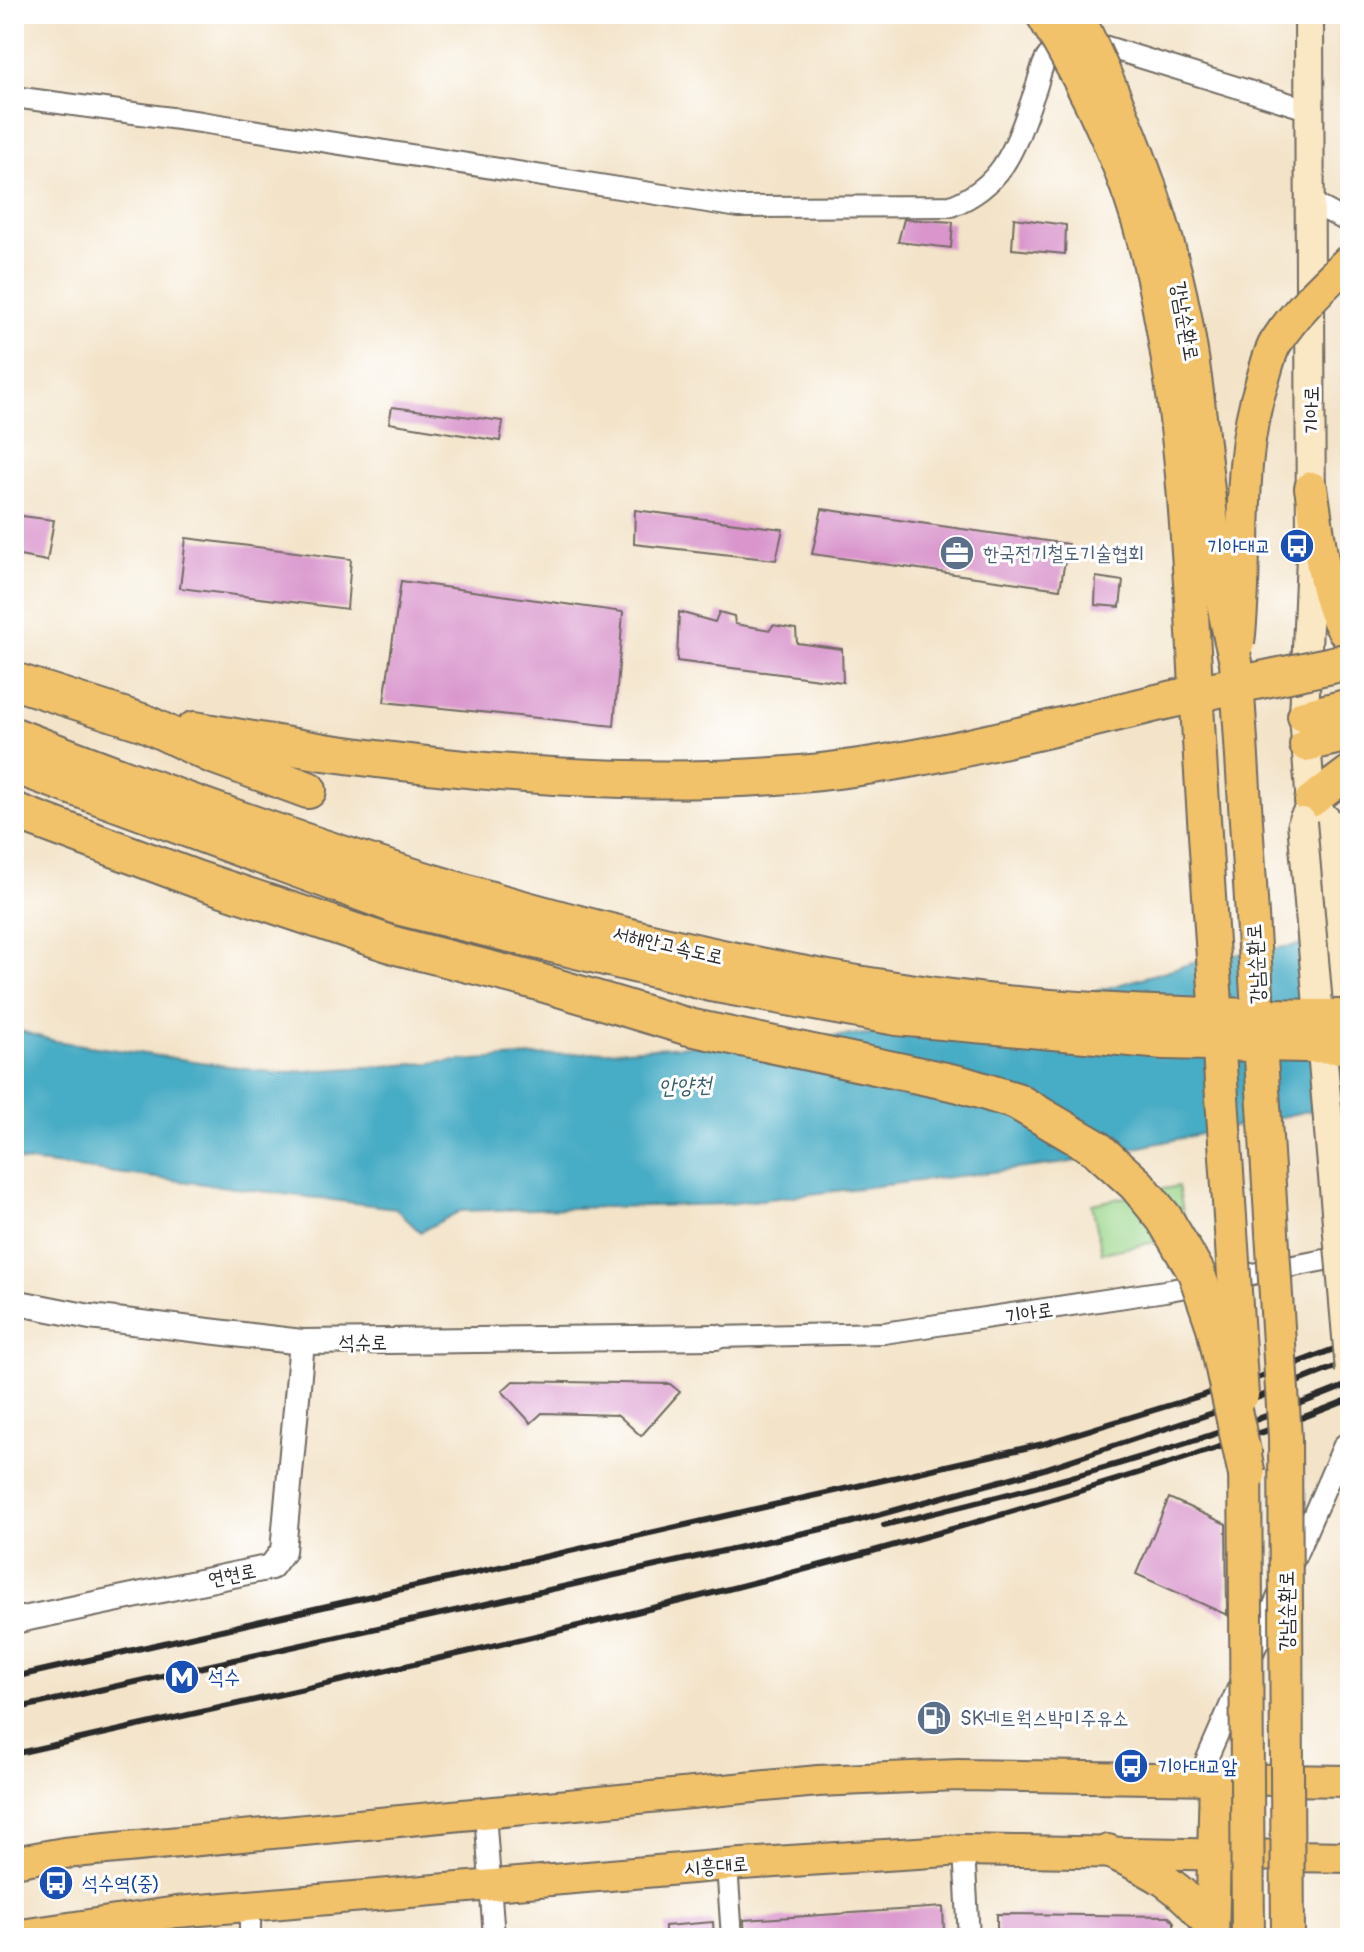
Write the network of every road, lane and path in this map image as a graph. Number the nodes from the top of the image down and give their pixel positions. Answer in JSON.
{"nodes":[{"id":1,"x":1042,"y":14,"type":"edge"},
{"id":2,"x":1077,"y":14,"type":"edge"},
{"id":3,"x":1309,"y":14,"type":"edge"},
{"id":4,"x":14,"y":97,"type":"edge"},
{"id":5,"x":1310,"y":110,"type":"junction"},
{"id":6,"x":1311,"y":202,"type":"junction"},
{"id":7,"x":1350,"y":223,"type":"edge"},
{"id":8,"x":1350,"y":260,"type":"edge"},
{"id":9,"x":1311,"y":488,"type":"junction"},
{"id":10,"x":1350,"y":638,"type":"edge"},
{"id":11,"x":1350,"y":661,"type":"edge"},
{"id":12,"x":1236,"y":662,"type":"junction"},
{"id":13,"x":14,"y":681,"type":"edge"},
{"id":14,"x":1350,"y":705,"type":"edge"},
{"id":15,"x":145,"y":723,"type":"junction"},
{"id":16,"x":1305,"y":730,"type":"junction"},
{"id":17,"x":1350,"y":735,"type":"edge"},
{"id":18,"x":14,"y":736,"type":"edge"},
{"id":19,"x":14,"y":765,"type":"edge"},
{"id":20,"x":1350,"y":772,"type":"edge"},
{"id":21,"x":308,"y":790,"type":"dead end"},
{"id":22,"x":14,"y":811,"type":"edge"},
{"id":23,"x":1313,"y":812,"type":"junction"},
{"id":24,"x":1350,"y":1018,"type":"edge"},
{"id":25,"x":1350,"y":1044,"type":"edge"},
{"id":26,"x":1350,"y":1255,"type":"edge"},
{"id":27,"x":14,"y":1302,"type":"edge"},
{"id":28,"x":716,"y":1337,"type":"joint"},
{"id":29,"x":302,"y":1342,"type":"junction"},
{"id":30,"x":1350,"y":1371,"type":"edge"},
{"id":31,"x":1350,"y":1441,"type":"edge"},
{"id":32,"x":1247,"y":1475,"type":"junction"},
{"id":33,"x":14,"y":1621,"type":"edge"},
{"id":34,"x":1207,"y":1777,"type":"junction"},
{"id":35,"x":1261,"y":1779,"type":"junction"},
{"id":36,"x":1350,"y":1781,"type":"edge"},
{"id":37,"x":485,"y":1812,"type":"junction"},
{"id":38,"x":964,"y":1850,"type":"junction"},
{"id":39,"x":1108,"y":1851,"type":"junction"},
{"id":40,"x":1214,"y":1854,"type":"junction"},
{"id":41,"x":1259,"y":1855,"type":"junction"},
{"id":42,"x":1350,"y":1857,"type":"edge"},
{"id":43,"x":14,"y":1862,"type":"edge"},
{"id":44,"x":727,"y":1865,"type":"junction"},
{"id":45,"x":490,"y":1885,"type":"junction"},
{"id":46,"x":250,"y":1907,"type":"junction"},
{"id":47,"x":86,"y":1931,"type":"edge"},
{"id":48,"x":1212,"y":1933,"type":"edge"},
{"id":49,"x":14,"y":1936,"type":"edge"},
{"id":50,"x":250,"y":1938,"type":"edge"},
{"id":51,"x":494,"y":1938,"type":"edge"},
{"id":52,"x":732,"y":1938,"type":"edge"},
{"id":53,"x":969,"y":1938,"type":"edge"},
{"id":54,"x":1248,"y":1938,"type":"edge"},
{"id":55,"x":1258,"y":1938,"type":"edge"},
{"id":56,"x":1288,"y":1938,"type":"edge"}],
"edges":[{"from":1,"to":32,"type":"highway","name":"강남순환로","bridge":true},
{"from":2,"to":12,"type":"highway","name":"강남순환로","bridge":true},
{"from":3,"to":5,"type":"main road","name":"기아로"},
{"from":4,"to":5,"type":"street"},
{"from":5,"to":6,"type":"main road","name":"기아로"},
{"from":6,"to":7,"type":"street"},
{"from":6,"to":9,"type":"main road","name":"기아로"},
{"from":8,"to":12,"type":"highway","bridge":true},
{"from":9,"to":10,"type":"highway"},
{"from":9,"to":16,"type":"main road","name":"기아로"},
{"from":11,"to":15,"type":"highway","bridge":true},
{"from":12,"to":56,"type":"highway","name":"강남순환로","bridge":true},
{"from":13,"to":15,"type":"highway"},
{"from":14,"to":16,"type":"highway"},
{"from":15,"to":21,"type":"highway"},
{"from":16,"to":17,"type":"highway"},
{"from":16,"to":23,"type":"main road","name":"기아로"},
{"from":18,"to":24,"type":"highway","name":"서해안고속도로","bridge":true},
{"from":19,"to":25,"type":"highway","name":"서해안고속도로","bridge":true},
{"from":20,"to":23,"type":"highway"},
{"from":22,"to":32,"type":"highway","bridge":true},
{"from":23,"to":25,"type":"main road","name":"기아로"},
{"from":23,"to":30,"type":"main road","name":"기아로","bridge":true},
{"from":26,"to":28,"type":"street","name":"기아로"},
{"from":27,"to":29,"type":"street","name":"석수로"},
{"from":28,"to":29,"type":"street","name":"석수로"},
{"from":29,"to":33,"type":"street","name":"연현로"},
{"from":31,"to":34,"type":"street"},
{"from":32,"to":54,"type":"highway","name":"강남순환로","bridge":true},
{"from":34,"to":35,"type":"main road"},
{"from":34,"to":37,"type":"main road"},
{"from":34,"to":40,"type":"highway"},
{"from":35,"to":36,"type":"main road"},
{"from":35,"to":41,"type":"highway"},
{"from":37,"to":43,"type":"main road"},
{"from":37,"to":45,"type":"street"},
{"from":38,"to":39,"type":"main road","name":"시흥대로"},
{"from":38,"to":44,"type":"main road","name":"시흥대로"},
{"from":38,"to":53,"type":"street"},
{"from":39,"to":40,"type":"main road","name":"시흥대로"},
{"from":39,"to":48,"type":"highway"},
{"from":40,"to":41,"type":"main road","name":"시흥대로"},
{"from":40,"to":48,"type":"highway"},
{"from":41,"to":42,"type":"main road","name":"시흥대로"},
{"from":41,"to":55,"type":"highway"},
{"from":44,"to":45,"type":"main road","name":"시흥대로"},
{"from":44,"to":52,"type":"street"},
{"from":45,"to":46,"type":"main road","name":"시흥대로"},
{"from":45,"to":51,"type":"street"},
{"from":46,"to":47,"type":"main road","name":"시흥대로"},
{"from":46,"to":50,"type":"street"},
{"from":47,"to":49,"type":"main road","name":"시흥대로"}]}
